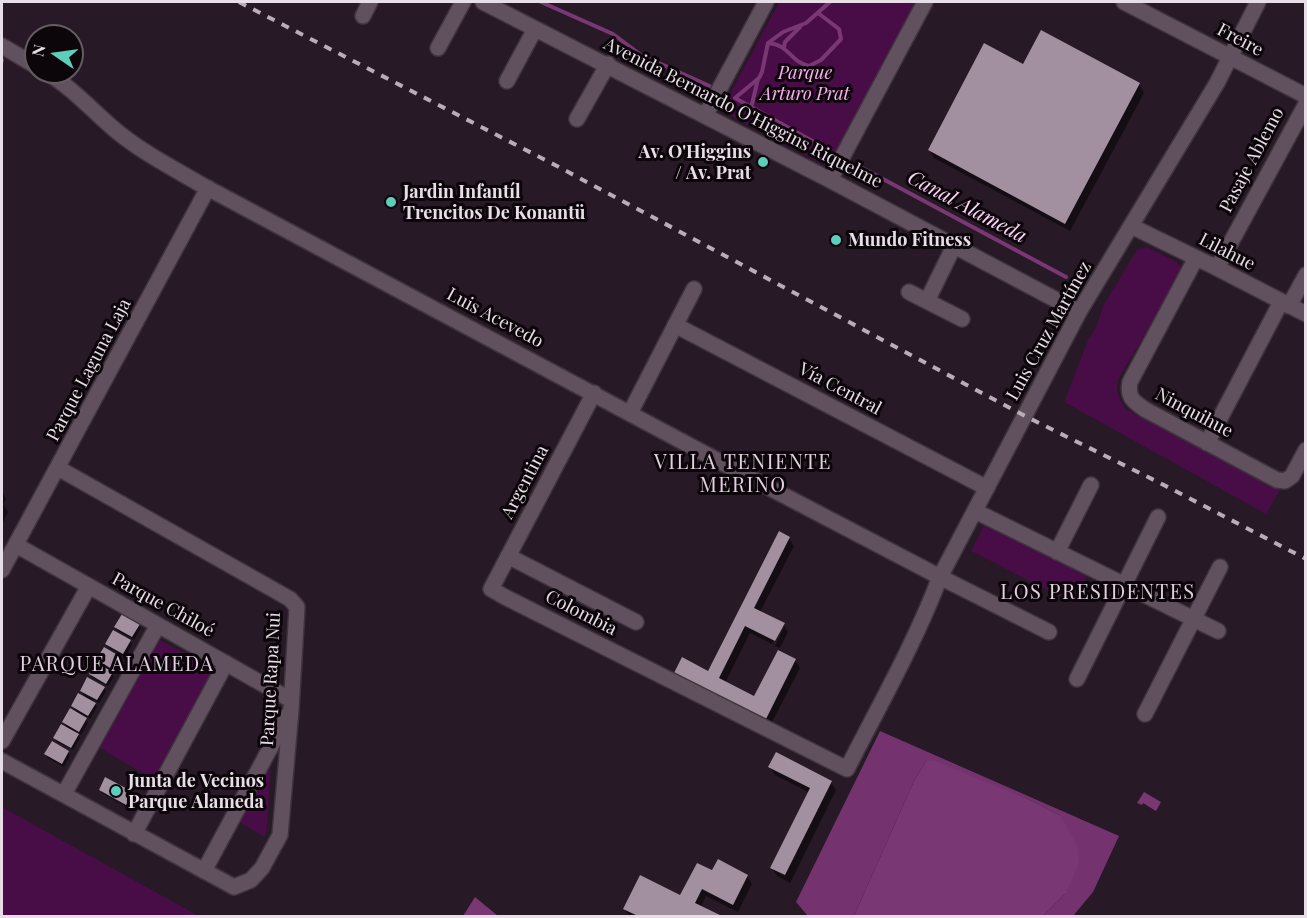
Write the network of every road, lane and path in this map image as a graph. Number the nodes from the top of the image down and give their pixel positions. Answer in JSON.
{"nodes":[{"id":1,"x":370,"y":2,"type":"edge"},
{"id":2,"x":463,"y":2,"type":"edge"},
{"id":3,"x":483,"y":2,"type":"edge"},
{"id":4,"x":766,"y":2,"type":"edge"},
{"id":5,"x":925,"y":2,"type":"edge"},
{"id":6,"x":1124,"y":2,"type":"edge"},
{"id":7,"x":1258,"y":2,"type":"edge"},
{"id":8,"x":363,"y":16,"type":"dead end"},
{"id":9,"x":535,"y":28,"type":"junction"},
{"id":10,"x":2,"y":46,"type":"edge"},
{"id":11,"x":438,"y":48,"type":"dead end"},
{"id":12,"x":1229,"y":56,"type":"junction"},
{"id":13,"x":24,"y":59,"type":"edge"},
{"id":14,"x":608,"y":64,"type":"junction"},
{"id":15,"x":507,"y":81,"type":"dead end"},
{"id":16,"x":64,"y":84,"type":"edge"},
{"id":17,"x":1305,"y":96,"type":"edge"},
{"id":18,"x":1305,"y":104,"type":"edge"},
{"id":19,"x":705,"y":116,"type":"junction"},
{"id":20,"x":577,"y":119,"type":"dead end"},
{"id":21,"x":830,"y":180,"type":"junction"},
{"id":22,"x":208,"y":188,"type":"junction"},
{"id":23,"x":1131,"y":226,"type":"junction"},
{"id":24,"x":954,"y":246,"type":"junction"},
{"id":25,"x":1196,"y":258,"type":"junction"},
{"id":26,"x":1217,"y":268,"type":"junction"},
{"id":27,"x":1305,"y":274,"type":"edge"},
{"id":28,"x":694,"y":289,"type":"dead end"},
{"id":29,"x":909,"y":292,"type":"dead end"},
{"id":30,"x":927,"y":301,"type":"junction"},
{"id":31,"x":1285,"y":304,"type":"junction"},
{"id":32,"x":1079,"y":312,"type":"junction"},
{"id":33,"x":1305,"y":314,"type":"edge"},
{"id":34,"x":962,"y":319,"type":"dead end"},
{"id":35,"x":675,"y":325,"type":"junction"},
{"id":36,"x":594,"y":393,"type":"junction"},
{"id":37,"x":630,"y":412,"type":"junction"},
{"id":38,"x":1207,"y":443,"type":"junction"},
{"id":39,"x":1305,"y":450,"type":"edge"},
{"id":40,"x":58,"y":468,"type":"junction"},
{"id":41,"x":1091,"y":485,"type":"dead end"},
{"id":42,"x":987,"y":488,"type":"junction"},
{"id":43,"x":975,"y":511,"type":"junction"},
{"id":44,"x":1158,"y":517,"type":"dead end"},
{"id":45,"x":16,"y":545,"type":"junction"},
{"id":46,"x":1057,"y":552,"type":"junction"},
{"id":47,"x":508,"y":556,"type":"junction"},
{"id":48,"x":1220,"y":567,"type":"dead end"},
{"id":49,"x":2,"y":570,"type":"edge"},
{"id":50,"x":940,"y":576,"type":"junction"},
{"id":51,"x":1124,"y":585,"type":"junction"},
{"id":52,"x":89,"y":586,"type":"junction"},
{"id":53,"x":491,"y":589,"type":"joint"},
{"id":54,"x":1193,"y":619,"type":"junction"},
{"id":55,"x":636,"y":622,"type":"dead end"},
{"id":56,"x":158,"y":625,"type":"junction"},
{"id":57,"x":1049,"y":632,"type":"dead end"},
{"id":58,"x":1218,"y":632,"type":"dead end"},
{"id":59,"x":226,"y":663,"type":"junction"},
{"id":60,"x":1077,"y":679,"type":"dead end"},
{"id":61,"x":291,"y":705,"type":"junction"},
{"id":62,"x":1145,"y":714,"type":"dead end"},
{"id":63,"x":2,"y":741,"type":"edge"},
{"id":64,"x":2,"y":761,"type":"edge"},
{"id":65,"x":64,"y":794,"type":"junction"},
{"id":66,"x":134,"y":834,"type":"junction"},
{"id":67,"x":204,"y":871,"type":"junction"}],
"edges":[{"from":1,"to":8,"type":"street"},
{"from":2,"to":11,"type":"street"},
{"from":3,"to":9,"type":"street","name":"Avenida Bernardo O'Higgins Riquelme"},
{"from":4,"to":19,"type":"street"},
{"from":5,"to":21,"type":"street"},
{"from":6,"to":12,"type":"street","name":"Freire"},
{"from":7,"to":12,"type":"street","name":"Luis Cruz Martínez"},
{"from":9,"to":14,"type":"street","name":"Avenida Bernardo O'Higgins Riquelme"},
{"from":9,"to":15,"type":"street"},
{"from":10,"to":13,"type":"street"},
{"from":12,"to":17,"type":"street","name":"Freire"},
{"from":12,"to":23,"type":"street","name":"Luis Cruz Martínez"},
{"from":14,"to":19,"type":"street","name":"Avenida Bernardo O'Higgins Riquelme"},
{"from":14,"to":20,"type":"street"},
{"from":16,"to":22,"type":"street","name":"Luis Acevedo"},
{"from":18,"to":26,"type":"street","name":"Pasaje Ablemo"},
{"from":19,"to":21,"type":"street","name":"Avenida Bernardo O'Higgins Riquelme"},
{"from":21,"to":24,"type":"street","name":"Avenida Bernardo O'Higgins Riquelme"},
{"from":22,"to":36,"type":"street","name":"Luis Acevedo"},
{"from":22,"to":40,"type":"street","name":"Parque Laguna Laja"},
{"from":23,"to":25,"type":"street","name":"Lilahue"},
{"from":23,"to":32,"type":"street","name":"Luis Cruz Martínez"},
{"from":24,"to":30,"type":"street"},
{"from":24,"to":32,"type":"street","name":"Avenida Bernardo O'Higgins Riquelme"},
{"from":25,"to":26,"type":"street","name":"Lilahue"},
{"from":25,"to":38,"type":"street","name":"Ninquihue"},
{"from":26,"to":31,"type":"street","name":"Lilahue"},
{"from":27,"to":31,"type":"street"},
{"from":28,"to":35,"type":"street"},
{"from":29,"to":30,"type":"street"},
{"from":30,"to":34,"type":"street"},
{"from":31,"to":33,"type":"street","name":"Lilahue"},
{"from":31,"to":38,"type":"street"},
{"from":32,"to":42,"type":"street","name":"Luis Cruz Martínez"},
{"from":35,"to":37,"type":"street"},
{"from":35,"to":42,"type":"street","name":"Vía Central"},
{"from":36,"to":37,"type":"street","name":"Luis Acevedo"},
{"from":36,"to":47,"type":"street","name":"Argentina"},
{"from":37,"to":50,"type":"street","name":"Luis Acevedo"},
{"from":38,"to":39,"type":"street","name":"Ninquihue"},
{"from":40,"to":45,"type":"street","name":"Parque Laguna Laja"},
{"from":40,"to":61,"type":"street","name":"Parque Rapa Nui"},
{"from":41,"to":46,"type":"street"},
{"from":42,"to":43,"type":"street","name":"Luis Cruz Martínez"},
{"from":43,"to":46,"type":"street"},
{"from":43,"to":50,"type":"street","name":"Luis Cruz Martínez"},
{"from":44,"to":51,"type":"street"},
{"from":45,"to":49,"type":"street","name":"Parque Laguna Laja"},
{"from":45,"to":52,"type":"street","name":"Parque Chiloé"},
{"from":46,"to":51,"type":"street"},
{"from":47,"to":53,"type":"street","name":"Argentina"},
{"from":47,"to":55,"type":"street","name":"Colombia"},
{"from":48,"to":54,"type":"street"},
{"from":50,"to":53,"type":"street","name":"Colombia"},
{"from":50,"to":57,"type":"street"},
{"from":51,"to":54,"type":"street"},
{"from":51,"to":60,"type":"street"},
{"from":52,"to":56,"type":"street","name":"Parque Chiloé"},
{"from":52,"to":63,"type":"street"},
{"from":54,"to":58,"type":"street"},
{"from":54,"to":62,"type":"street"},
{"from":56,"to":59,"type":"street","name":"Parque Chiloé"},
{"from":56,"to":65,"type":"street"},
{"from":59,"to":61,"type":"street","name":"Parque Chiloé"},
{"from":59,"to":66,"type":"street"},
{"from":61,"to":67,"type":"street"},
{"from":61,"to":67,"type":"street","name":"Parque Rapa Nui"},
{"from":64,"to":65,"type":"street","name":"Parque Rapa Nui"},
{"from":65,"to":66,"type":"street","name":"Parque Rapa Nui"},
{"from":66,"to":67,"type":"street","name":"Parque Rapa Nui"}]}
